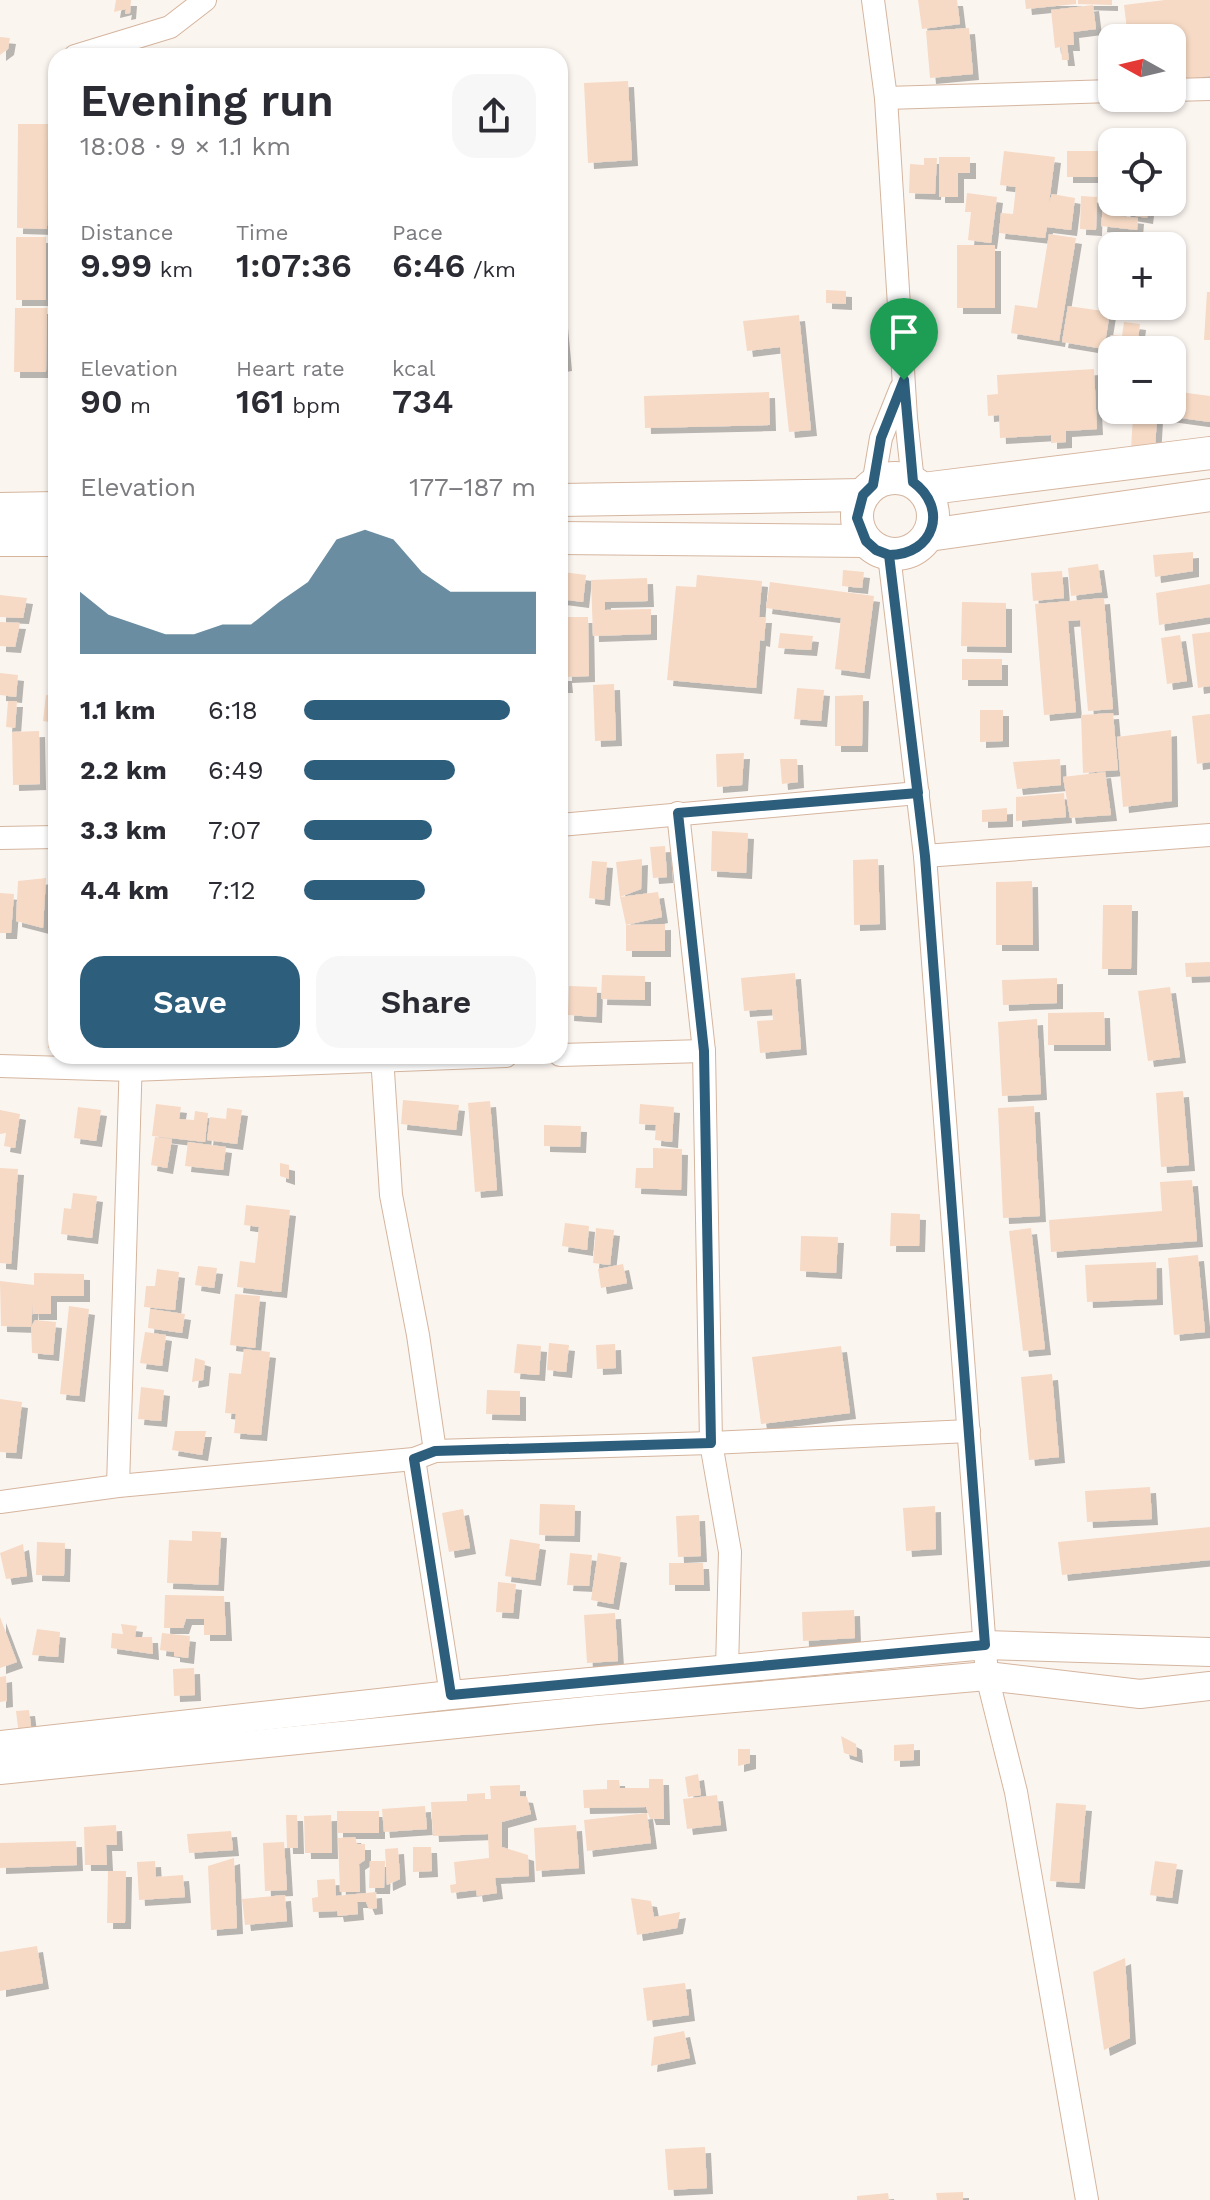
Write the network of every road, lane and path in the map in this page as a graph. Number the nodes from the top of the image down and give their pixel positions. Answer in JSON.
{"nodes":[{"id":1,"x":205,"y":0,"type":"edge"},
{"id":2,"x":873,"y":0,"type":"edge"},
{"id":3,"x":101,"y":48,"type":"edge"},
{"id":4,"x":1210,"y":89,"type":"edge"},
{"id":5,"x":1186,"y":90,"type":"edge"},
{"id":6,"x":1098,"y":91,"type":"edge"},
{"id":7,"x":886,"y":98,"type":"junction"},
{"id":8,"x":904,"y":380,"type":"junction"},
{"id":9,"x":1210,"y":453,"type":"edge"},
{"id":10,"x":918,"y":486,"type":"junction"},
{"id":11,"x":868,"y":490,"type":"junction"},
{"id":12,"x":1210,"y":495,"type":"edge"},
{"id":13,"x":568,"y":500,"type":"edge"},
{"id":14,"x":48,"y":508,"type":"edge"},
{"id":15,"x":0,"y":509,"type":"edge"},
{"id":16,"x":929,"y":535,"type":"junction"},
{"id":17,"x":568,"y":538,"type":"edge"},
{"id":18,"x":0,"y":540,"type":"edge"},
{"id":19,"x":48,"y":540,"type":"edge"},
{"id":20,"x":878,"y":548,"type":"junction"},
{"id":21,"x":918,"y":793,"type":"junction"},
{"id":22,"x":678,"y":813,"type":"junction"},
{"id":23,"x":568,"y":824,"type":"edge"},
{"id":24,"x":1210,"y":835,"type":"edge"},
{"id":25,"x":48,"y":837,"type":"edge"},
{"id":26,"x":0,"y":838,"type":"edge"},
{"id":27,"x":925,"y":856,"type":"junction"},
{"id":28,"x":704,"y":1051,"type":"junction"},
{"id":29,"x":568,"y":1055,"type":"edge"},
{"id":30,"x":87,"y":1064,"type":"edge"},
{"id":31,"x":131,"y":1064,"type":"edge"},
{"id":32,"x":382,"y":1064,"type":"edge"},
{"id":33,"x":0,"y":1066,"type":"edge"},
{"id":34,"x":969,"y":1431,"type":"junction"},
{"id":35,"x":711,"y":1443,"type":"junction"},
{"id":36,"x":424,"y":1455,"type":"junction"},
{"id":37,"x":118,"y":1486,"type":"junction"},
{"id":38,"x":0,"y":1502,"type":"edge"},
{"id":39,"x":985,"y":1645,"type":"junction"},
{"id":40,"x":1210,"y":1652,"type":"edge"},
{"id":41,"x":727,"y":1669,"type":"junction"},
{"id":42,"x":987,"y":1676,"type":"junction"},
{"id":43,"x":1210,"y":1686,"type":"edge"},
{"id":44,"x":451,"y":1695,"type":"junction"},
{"id":45,"x":0,"y":1745,"type":"edge"},
{"id":46,"x":0,"y":1770,"type":"edge"},
{"id":47,"x":1087,"y":2200,"type":"edge"}],
"edges":[{"from":1,"to":3,"type":"street"},
{"from":2,"to":7,"type":"street"},
{"from":4,"to":5,"type":"street"},
{"from":6,"to":7,"type":"street"},
{"from":7,"to":8,"type":"street"},
{"from":8,"to":10,"type":"street"},
{"from":8,"to":11,"type":"street"},
{"from":9,"to":10,"type":"main road"},
{"from":10,"to":11,"type":"main road"},
{"from":10,"to":16,"type":"main road"},
{"from":11,"to":13,"type":"main road"},
{"from":11,"to":20,"type":"main road"},
{"from":12,"to":16,"type":"main road"},
{"from":14,"to":15,"type":"main road"},
{"from":16,"to":20,"type":"main road"},
{"from":17,"to":20,"type":"main road"},
{"from":18,"to":19,"type":"main road"},
{"from":20,"to":21,"type":"street"},
{"from":21,"to":22,"type":"street"},
{"from":21,"to":27,"type":"street"},
{"from":22,"to":23,"type":"street"},
{"from":22,"to":28,"type":"street"},
{"from":24,"to":27,"type":"street"},
{"from":25,"to":26,"type":"street"},
{"from":27,"to":34,"type":"street"},
{"from":28,"to":29,"type":"street"},
{"from":28,"to":35,"type":"street"},
{"from":30,"to":33,"type":"street"},
{"from":31,"to":37,"type":"street"},
{"from":32,"to":36,"type":"street"},
{"from":34,"to":35,"type":"street"},
{"from":34,"to":39,"type":"street"},
{"from":35,"to":36,"type":"street"},
{"from":35,"to":41,"type":"street"},
{"from":36,"to":37,"type":"street"},
{"from":36,"to":44,"type":"street"},
{"from":37,"to":38,"type":"street"},
{"from":39,"to":40,"type":"street"},
{"from":39,"to":41,"type":"street"},
{"from":39,"to":42,"type":"street"},
{"from":41,"to":44,"type":"street"},
{"from":42,"to":43,"type":"street"},
{"from":42,"to":46,"type":"street"},
{"from":42,"to":47,"type":"street"},
{"from":44,"to":45,"type":"street"}]}
